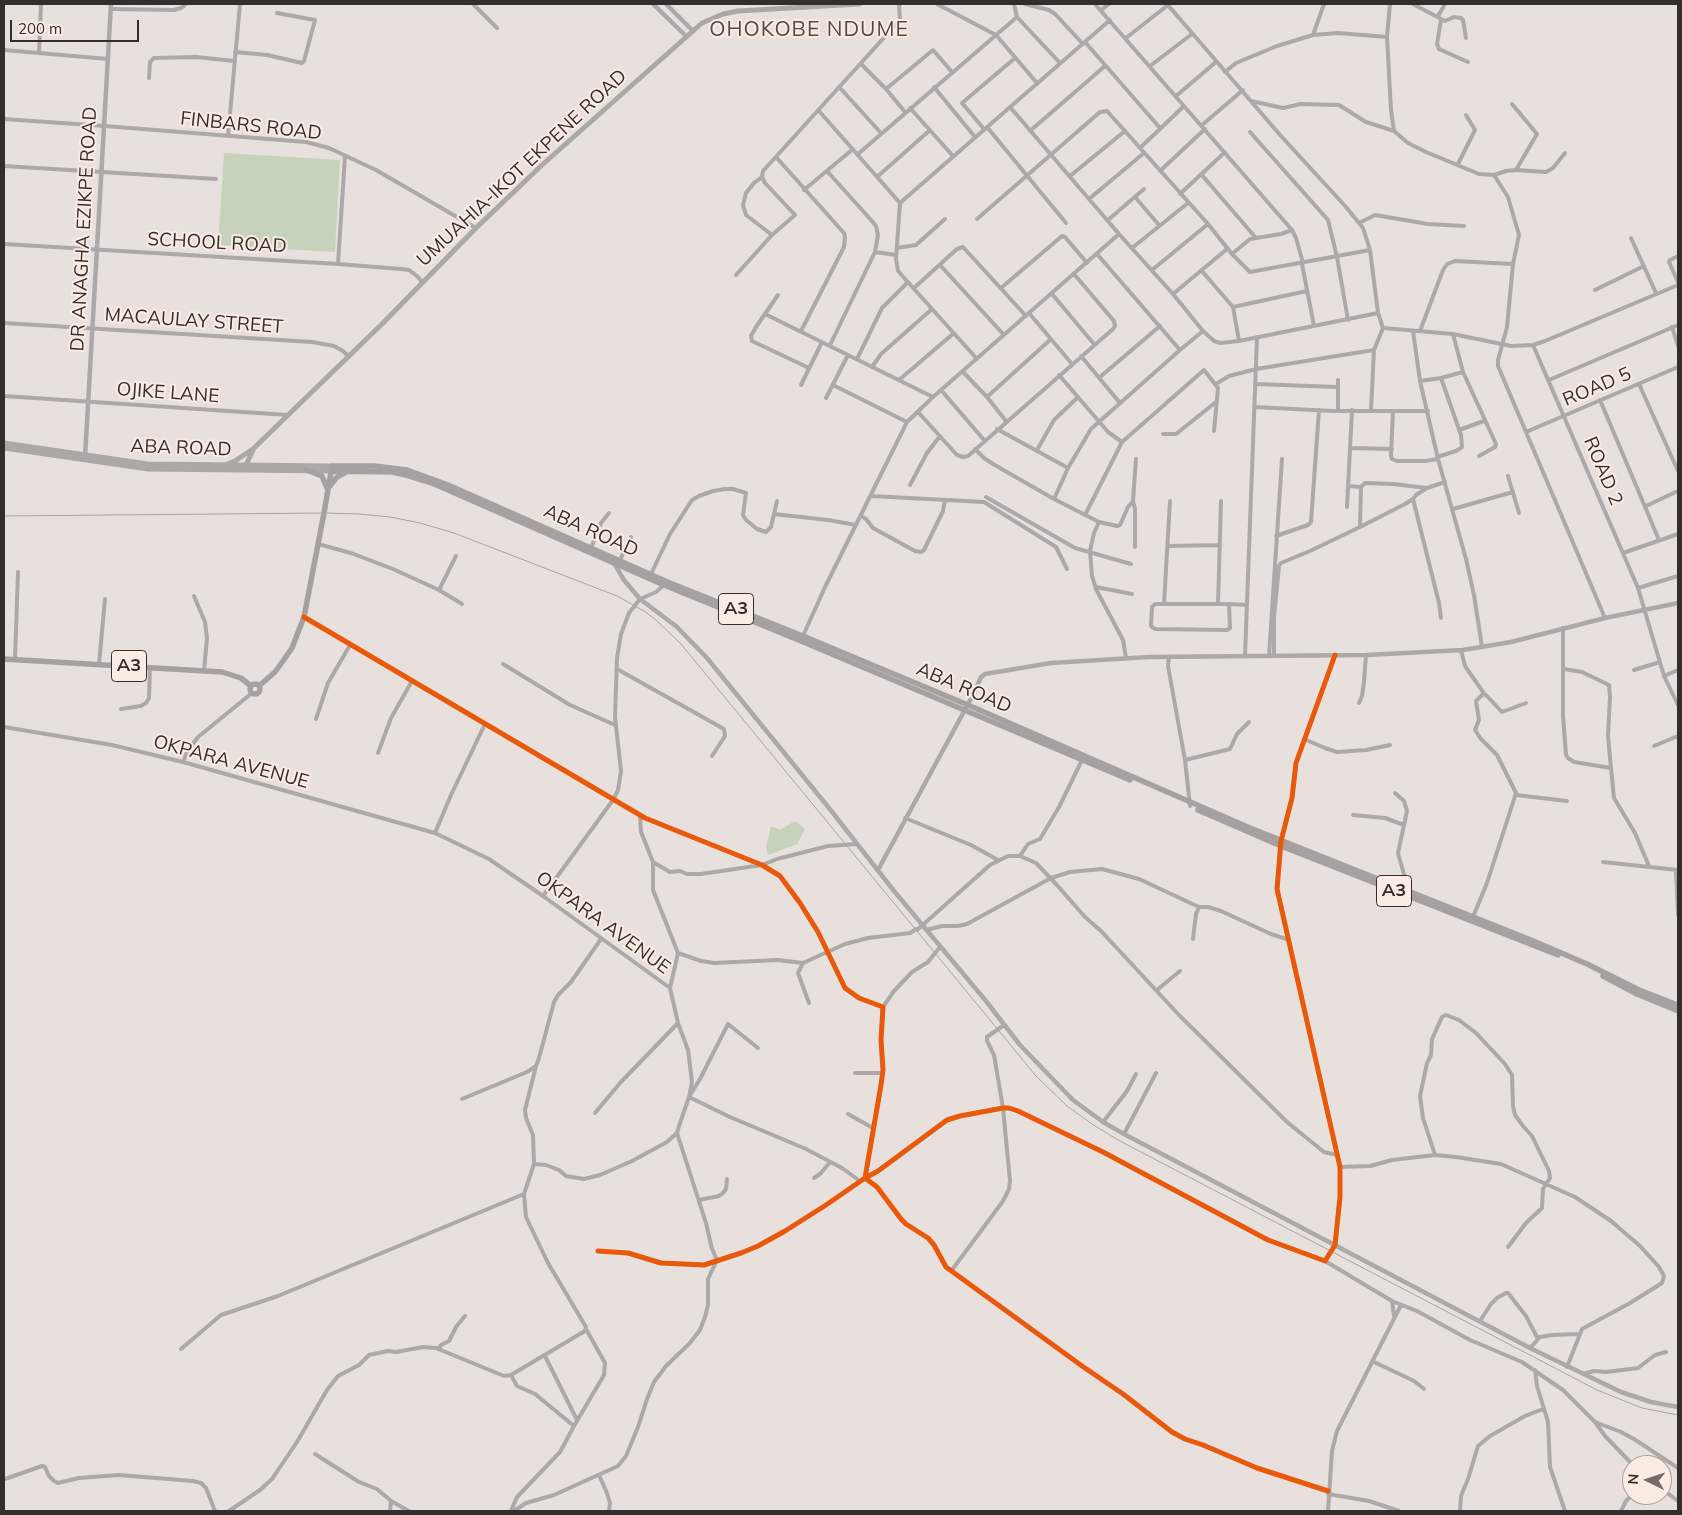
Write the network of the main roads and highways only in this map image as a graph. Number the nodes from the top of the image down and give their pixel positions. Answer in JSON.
{"nodes":[{"id":1,"x":859,"y":4,"type":"edge"},
{"id":2,"x":833,"y":5,"type":"edge"},
{"id":3,"x":4,"y":444,"type":"edge"},
{"id":4,"x":4,"y":448,"type":"edge"},
{"id":5,"x":253,"y":449,"type":"junction"},
{"id":6,"x":249,"y":456,"type":"junction"},
{"id":7,"x":241,"y":457,"type":"junction"},
{"id":8,"x":85,"y":458,"type":"junction"},
{"id":9,"x":225,"y":465,"type":"junction"},
{"id":10,"x":254,"y":465,"type":"junction"},
{"id":11,"x":242,"y":468,"type":"junction"},
{"id":12,"x":331,"y":468,"type":"junction"},
{"id":13,"x":306,"y":470,"type":"junction"},
{"id":14,"x":352,"y":471,"type":"junction"},
{"id":15,"x":328,"y":491,"type":"junction"},
{"id":16,"x":481,"y":501,"type":"junction"},
{"id":17,"x":617,"y":562,"type":"junction"},
{"id":18,"x":802,"y":638,"type":"junction"},
{"id":19,"x":4,"y":659,"type":"edge"},
{"id":20,"x":966,"y":707,"type":"junction"},
{"id":21,"x":1135,"y":780,"type":"junction"},
{"id":22,"x":1281,"y":844,"type":"junction"},
{"id":23,"x":1586,"y":966,"type":"junction"},
{"id":24,"x":1678,"y":1005,"type":"edge"},
{"id":25,"x":1678,"y":1010,"type":"edge"}],
"edges":[{"from":1,"to":2,"type":"main road","name":"UMUAHIA-IKOT EKPENE ROAD"},
{"from":2,"to":5,"type":"main road","name":"UMUAHIA-IKOT EKPENE ROAD"},
{"from":3,"to":8,"type":"main road","name":"ABA ROAD"},
{"from":4,"to":8,"type":"main road","name":"ABA ROAD"},
{"from":5,"to":6,"type":"main road"},
{"from":5,"to":7,"type":"main road"},
{"from":6,"to":10,"type":"main road"},
{"from":6,"to":11,"type":"main road"},
{"from":7,"to":9,"type":"main road"},
{"from":7,"to":11,"type":"main road"},
{"from":8,"to":9,"type":"main road","name":"ABA ROAD"},
{"from":8,"to":11,"type":"main road","name":"ABA ROAD"},
{"from":9,"to":11,"type":"main road","name":"ABA ROAD"},
{"from":10,"to":11,"type":"main road","name":"ABA ROAD"},
{"from":10,"to":12,"type":"main road","name":"ABA ROAD"},
{"from":11,"to":13,"type":"main road","name":"ABA ROAD"},
{"from":12,"to":13,"type":"main road","name":"ABA ROAD"},
{"from":12,"to":14,"type":"main road","name":"ABA ROAD","number":"A3"},
{"from":12,"to":15,"type":"main road","number":"A3"},
{"from":12,"to":16,"type":"main road","name":"ABA ROAD","number":"A3"},
{"from":13,"to":15,"type":"main road"},
{"from":14,"to":15,"type":"main road"},
{"from":14,"to":16,"type":"main road","name":"ABA ROAD","number":"A3"},
{"from":15,"to":19,"type":"main road","number":"A3"},
{"from":16,"to":17,"type":"main road","name":"ABA ROAD","number":"A3"},
{"from":16,"to":17,"type":"main road","name":"ABA ROAD","number":"A3"},
{"from":17,"to":18,"type":"main road","name":"ABA ROAD","number":"A3"},
{"from":17,"to":18,"type":"main road","name":"ABA ROAD","number":"A3"},
{"from":18,"to":20,"type":"main road","name":"ABA ROAD","number":"A3"},
{"from":20,"to":21,"type":"main road","name":"ABA ROAD","number":"A3"},
{"from":20,"to":21,"type":"main road","name":"ABA ROAD","number":"A3"},
{"from":21,"to":22,"type":"main road","number":"A3"},
{"from":22,"to":23,"type":"main road","number":"A3"},
{"from":22,"to":23,"type":"main road","number":"A3"},
{"from":23,"to":24,"type":"main road","number":"A3"},
{"from":23,"to":25,"type":"main road","number":"A3"}]}
